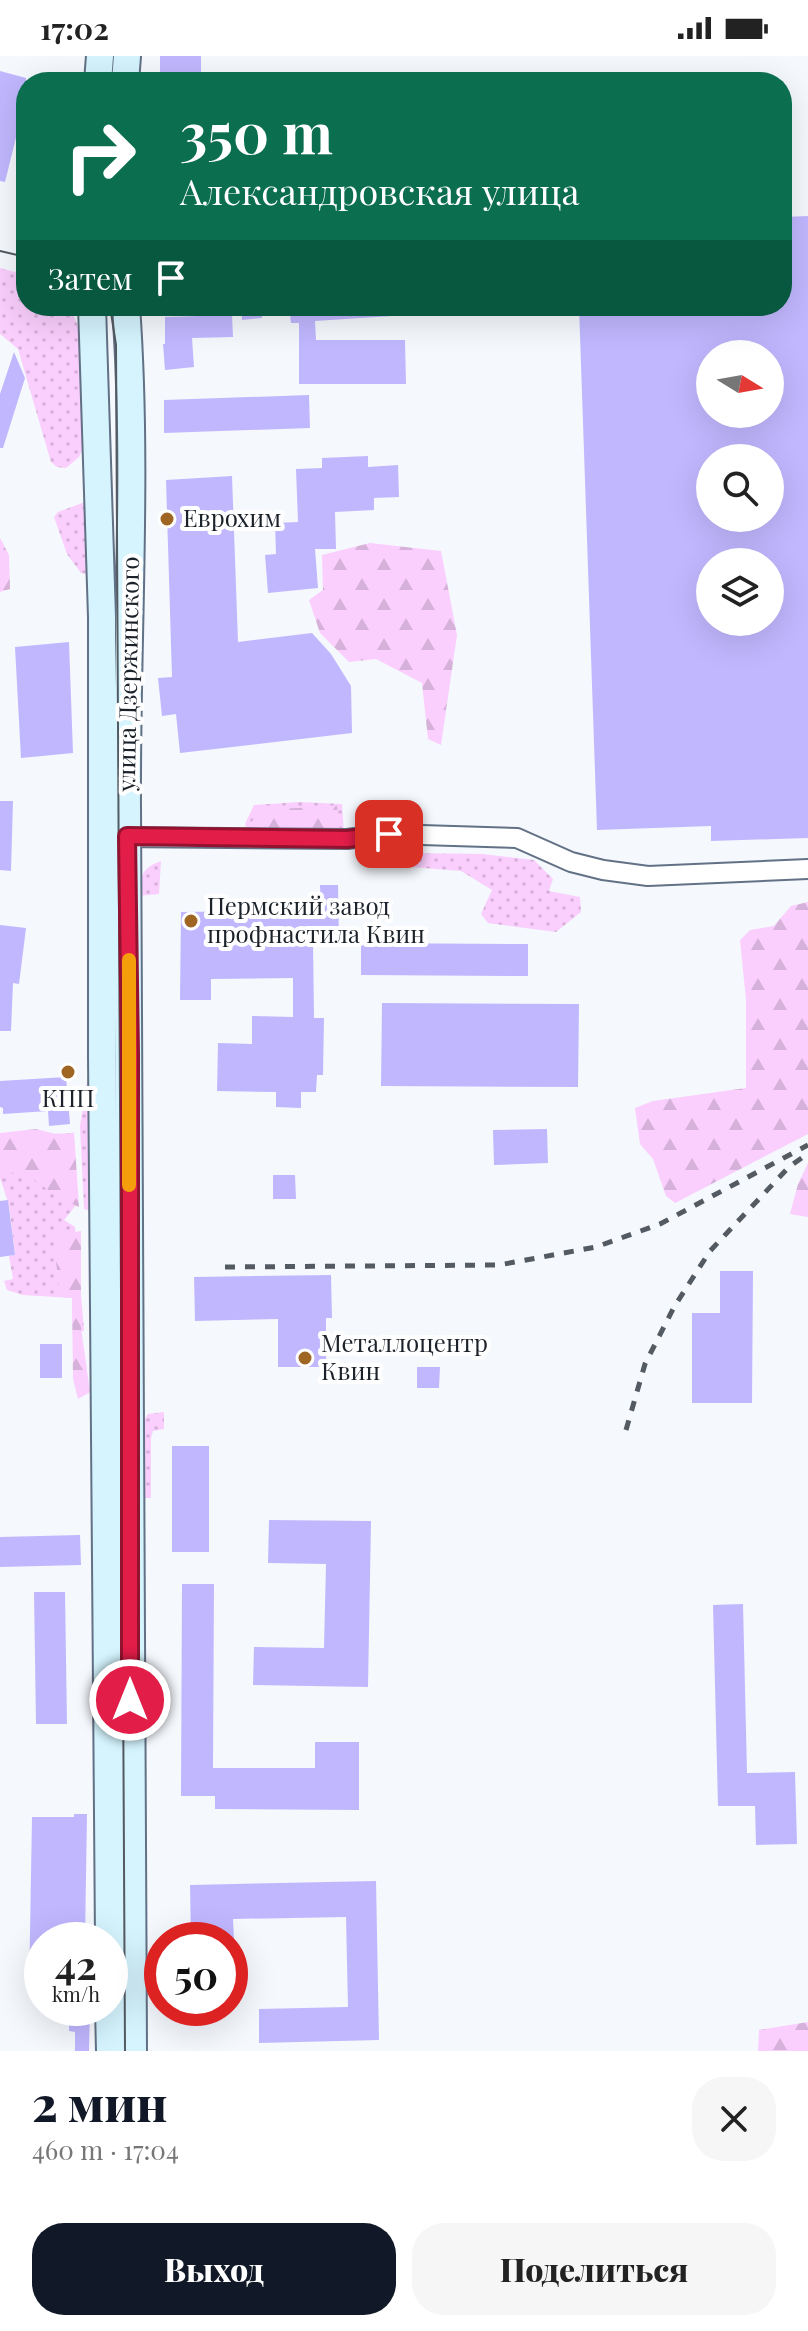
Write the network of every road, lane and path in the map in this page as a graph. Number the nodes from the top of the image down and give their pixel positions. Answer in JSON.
{"nodes":[{"id":1,"x":92,"y":316,"type":"edge"},
{"id":2,"x":127,"y":316,"type":"edge"},
{"id":3,"x":114,"y":837,"type":"junction"},
{"id":4,"x":808,"y":869,"type":"edge"},
{"id":5,"x":109,"y":1922,"type":"edge"},
{"id":6,"x":109,"y":2026,"type":"edge"},
{"id":7,"x":110,"y":2051,"type":"edge"},
{"id":8,"x":133,"y":2051,"type":"edge"}],
"edges":[{"from":1,"to":3,"type":"main road","name":"улица Дзержинского"},
{"from":2,"to":3,"type":"main road","name":"улица Дзержинского"},
{"from":3,"to":4,"type":"street"},
{"from":3,"to":5,"type":"main road","name":"улица Дзержинского"},
{"from":3,"to":8,"type":"main road","name":"улица Дзержинского"},
{"from":6,"to":7,"type":"main road"}]}
